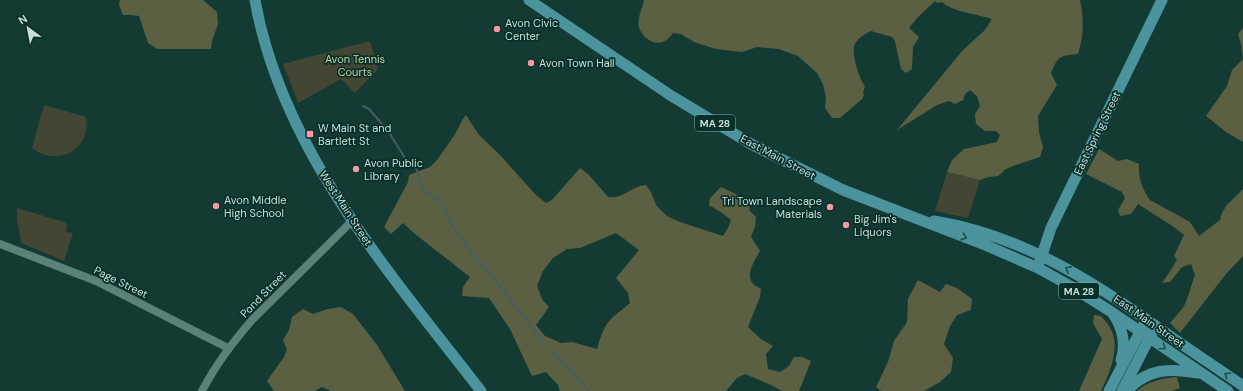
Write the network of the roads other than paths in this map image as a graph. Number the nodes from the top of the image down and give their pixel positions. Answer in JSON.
{"nodes":[{"id":1,"x":255,"y":0,"type":"edge"},
{"id":2,"x":529,"y":0,"type":"edge"},
{"id":3,"x":1162,"y":0,"type":"edge"},
{"id":4,"x":915,"y":217,"type":"junction"},
{"id":5,"x":352,"y":221,"type":"junction"},
{"id":6,"x":0,"y":244,"type":"edge"},
{"id":7,"x":1042,"y":256,"type":"junction"},
{"id":8,"x":1038,"y":268,"type":"junction"},
{"id":9,"x":1110,"y":311,"type":"junction"},
{"id":10,"x":1152,"y":323,"type":"junction"},
{"id":11,"x":1144,"y":334,"type":"junction"},
{"id":12,"x":228,"y":348,"type":"junction"},
{"id":13,"x":1202,"y":374,"type":"junction"},
{"id":14,"x":1243,"y":386,"type":"edge"},
{"id":15,"x":1111,"y":387,"type":"edge"},
{"id":16,"x":202,"y":391,"type":"edge"},
{"id":17,"x":481,"y":391,"type":"edge"},
{"id":18,"x":1122,"y":391,"type":"edge"},
{"id":19,"x":1127,"y":391,"type":"edge"},
{"id":20,"x":1228,"y":391,"type":"edge"}],
"edges":[{"from":1,"to":5,"type":"main road","name":"West Main Street"},
{"from":2,"to":4,"type":"main road","name":"East Main Street","number":"MA 28"},
{"from":3,"to":7,"type":"main road","name":"East Spring Street"},
{"from":4,"to":7,"type":"main road","name":"East Main Street","number":"MA 28"},
{"from":4,"to":8,"type":"main road","name":"East Main Street","number":"MA 28","one_way":true},
{"from":5,"to":12,"type":"street","name":"Pond Street"},
{"from":5,"to":17,"type":"main road","name":"West Main Street"},
{"from":6,"to":12,"type":"street","name":"Page Street"},
{"from":7,"to":8,"type":"main road","name":"East Spring Street"},
{"from":10,"to":7,"type":"main road","name":"East Main Street","number":"MA 28","one_way":true},
{"from":8,"to":9,"type":"main road","name":"East Main Street","number":"MA 28"},
{"from":9,"to":11,"type":"main road","name":"East Main Street","number":"MA 28"},
{"from":9,"to":15,"type":"main road"},
{"from":10,"to":11,"type":"main road"},
{"from":14,"to":10,"type":"main road","name":"East Main Street","number":"MA 28","one_way":true},
{"from":11,"to":13,"type":"main road","name":"East Main Street","number":"MA 28","one_way":true},
{"from":11,"to":15,"type":"main road"},
{"from":11,"to":18,"type":"main road"},
{"from":12,"to":16,"type":"street","name":"Pond Street"},
{"from":13,"to":19,"type":"main road"},
{"from":13,"to":20,"type":"main road","name":"East Main Street","number":"MA 28"}]}
